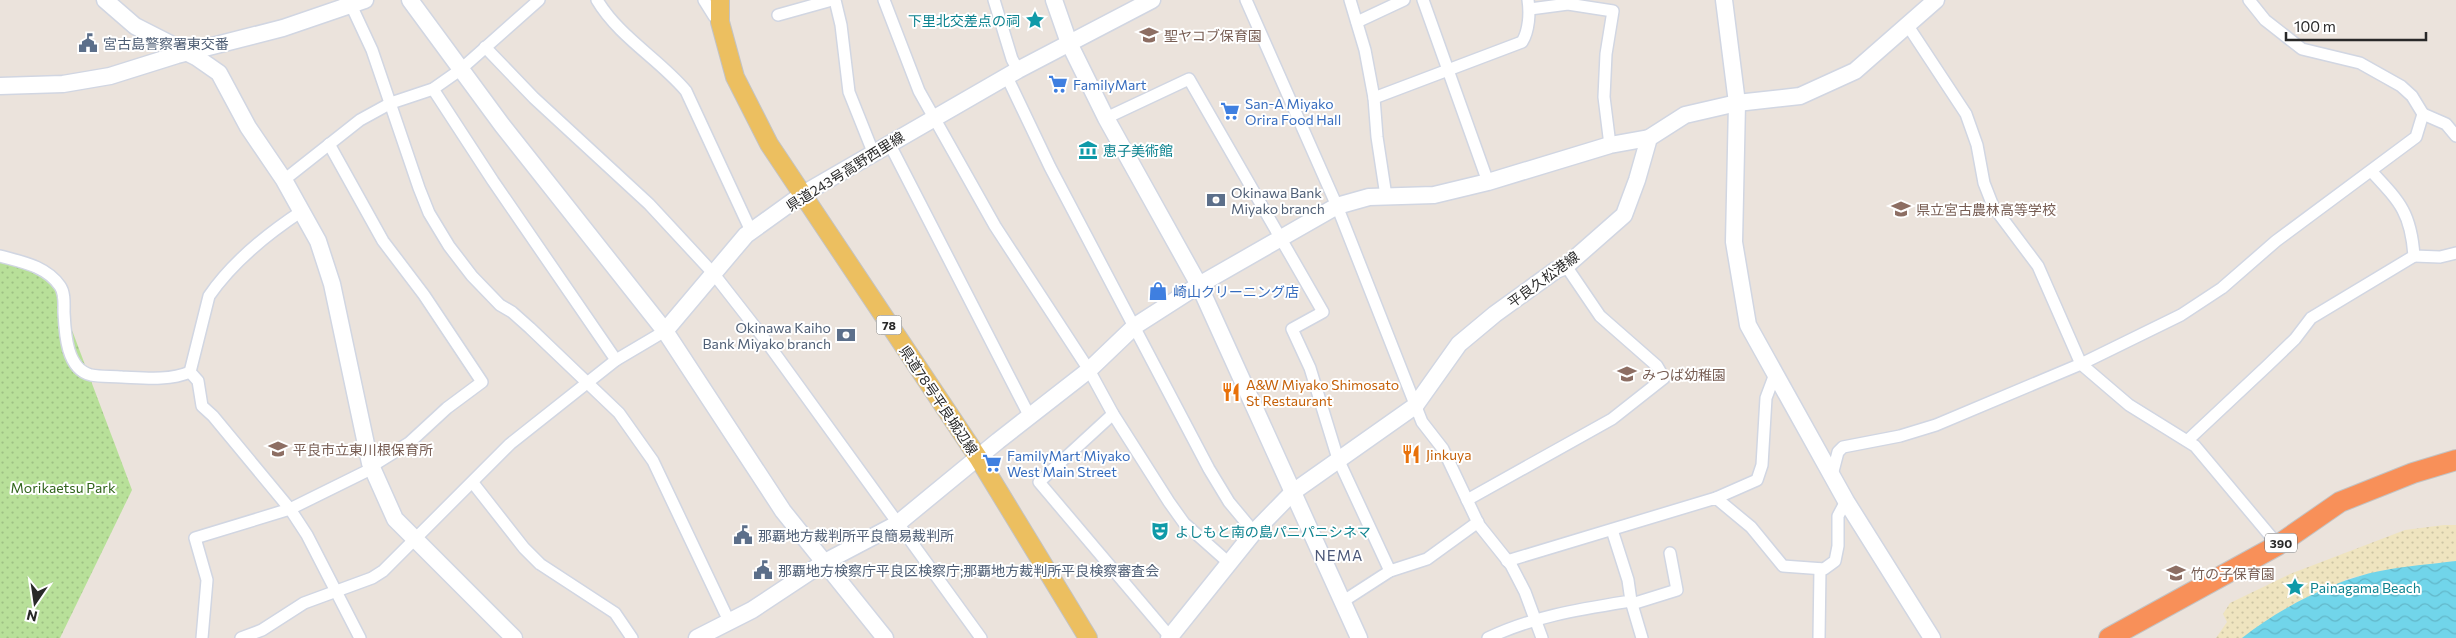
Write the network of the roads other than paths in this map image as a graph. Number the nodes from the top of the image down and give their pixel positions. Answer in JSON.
{"nodes":[{"id":1,"x":105,"y":0,"type":"edge"},
{"id":2,"x":410,"y":0,"type":"edge"},
{"id":3,"x":539,"y":0,"type":"edge"},
{"id":4,"x":597,"y":0,"type":"edge"},
{"id":5,"x":704,"y":0,"type":"edge"},
{"id":6,"x":720,"y":0,"type":"edge"},
{"id":7,"x":832,"y":0,"type":"edge"},
{"id":8,"x":835,"y":0,"type":"edge"},
{"id":9,"x":884,"y":0,"type":"edge"},
{"id":10,"x":994,"y":0,"type":"edge"},
{"id":11,"x":1054,"y":0,"type":"edge"},
{"id":12,"x":1150,"y":0,"type":"edge"},
{"id":13,"x":1246,"y":0,"type":"edge"},
{"id":14,"x":1350,"y":0,"type":"edge"},
{"id":15,"x":1404,"y":0,"type":"edge"},
{"id":16,"x":1423,"y":0,"type":"edge"},
{"id":17,"x":1724,"y":0,"type":"edge"},
{"id":18,"x":1936,"y":0,"type":"edge"},
{"id":19,"x":2249,"y":0,"type":"edge"},
{"id":20,"x":353,"y":2,"type":"edge"},
{"id":21,"x":1528,"y":5,"type":"edge"},
{"id":22,"x":778,"y":15,"type":"dead end"},
{"id":23,"x":720,"y":22,"type":"junction"},
{"id":24,"x":1357,"y":22,"type":"junction"},
{"id":25,"x":1908,"y":26,"type":"junction"},
{"id":26,"x":1069,"y":43,"type":"junction"},
{"id":27,"x":485,"y":47,"type":"junction"},
{"id":28,"x":186,"y":52,"type":"junction"},
{"id":29,"x":460,"y":70,"type":"junction"},
{"id":30,"x":1450,"y":70,"type":"junction"},
{"id":31,"x":1013,"y":73,"type":"junction"},
{"id":32,"x":0,"y":86,"type":"edge"},
{"id":33,"x":433,"y":89,"type":"junction"},
{"id":34,"x":1374,"y":98,"type":"junction"},
{"id":35,"x":391,"y":103,"type":"junction"},
{"id":36,"x":1737,"y":103,"type":"junction"},
{"id":37,"x":2423,"y":114,"type":"junction"},
{"id":38,"x":932,"y":117,"type":"junction"},
{"id":39,"x":1106,"y":118,"type":"junction"},
{"id":40,"x":2456,"y":136,"type":"edge"},
{"id":41,"x":1649,"y":138,"type":"junction"},
{"id":42,"x":889,"y":143,"type":"junction"},
{"id":43,"x":329,"y":144,"type":"junction"},
{"id":44,"x":1610,"y":145,"type":"junction"},
{"id":45,"x":873,"y":152,"type":"junction"},
{"id":46,"x":2372,"y":172,"type":"junction"},
{"id":47,"x":284,"y":180,"type":"junction"},
{"id":48,"x":1488,"y":182,"type":"junction"},
{"id":49,"x":803,"y":194,"type":"junction"},
{"id":50,"x":1386,"y":196,"type":"junction"},
{"id":51,"x":1337,"y":206,"type":"junction"},
{"id":52,"x":302,"y":211,"type":"junction"},
{"id":53,"x":751,"y":232,"type":"junction"},
{"id":54,"x":1281,"y":240,"type":"junction"},
{"id":55,"x":2456,"y":253,"type":"edge"},
{"id":56,"x":0,"y":256,"type":"edge"},
{"id":57,"x":2414,"y":256,"type":"junction"},
{"id":58,"x":1566,"y":266,"type":"junction"},
{"id":59,"x":713,"y":273,"type":"junction"},
{"id":60,"x":1199,"y":285,"type":"junction"},
{"id":61,"x":1135,"y":326,"type":"junction"},
{"id":62,"x":665,"y":331,"type":"junction"},
{"id":63,"x":616,"y":360,"type":"junction"},
{"id":64,"x":2081,"y":364,"type":"junction"},
{"id":65,"x":1089,"y":370,"type":"junction"},
{"id":66,"x":190,"y":372,"type":"junction"},
{"id":67,"x":1775,"y":374,"type":"junction"},
{"id":68,"x":587,"y":382,"type":"junction"},
{"id":69,"x":1415,"y":406,"type":"junction"},
{"id":70,"x":1113,"y":414,"type":"junction"},
{"id":71,"x":1030,"y":417,"type":"junction"},
{"id":72,"x":2188,"y":440,"type":"junction"},
{"id":73,"x":979,"y":459,"type":"junction"},
{"id":74,"x":1338,"y":459,"type":"junction"},
{"id":75,"x":2456,"y":460,"type":"edge"},
{"id":76,"x":372,"y":467,"type":"junction"},
{"id":77,"x":1832,"y":475,"type":"junction"},
{"id":78,"x":473,"y":483,"type":"junction"},
{"id":79,"x":1293,"y":492,"type":"junction"},
{"id":80,"x":1716,"y":498,"type":"junction"},
{"id":81,"x":1466,"y":500,"type":"junction"},
{"id":82,"x":1846,"y":500,"type":"junction"},
{"id":83,"x":290,"y":509,"type":"junction"},
{"id":84,"x":1478,"y":522,"type":"junction"},
{"id":85,"x":897,"y":524,"type":"junction"},
{"id":86,"x":1612,"y":530,"type":"junction"},
{"id":87,"x":1254,"y":532,"type":"junction"},
{"id":88,"x":416,"y":540,"type":"junction"},
{"id":89,"x":2278,"y":545,"type":"junction"},
{"id":90,"x":1670,"y":553,"type":"dead end"},
{"id":91,"x":1507,"y":561,"type":"junction"},
{"id":92,"x":823,"y":563,"type":"junction"},
{"id":93,"x":1230,"y":563,"type":"junction"},
{"id":94,"x":1820,"y":569,"type":"junction"},
{"id":95,"x":1390,"y":571,"type":"junction"},
{"id":96,"x":337,"y":590,"type":"junction"},
{"id":97,"x":1342,"y":602,"type":"junction"},
{"id":98,"x":1632,"y":602,"type":"junction"},
{"id":99,"x":1536,"y":618,"type":"junction"},
{"id":100,"x":729,"y":621,"type":"junction"},
{"id":101,"x":202,"y":638,"type":"edge"},
{"id":102,"x":242,"y":638,"type":"edge"},
{"id":103,"x":360,"y":638,"type":"edge"},
{"id":104,"x":514,"y":638,"type":"edge"},
{"id":105,"x":632,"y":638,"type":"edge"},
{"id":106,"x":697,"y":638,"type":"edge"},
{"id":107,"x":885,"y":638,"type":"edge"},
{"id":108,"x":981,"y":638,"type":"edge"},
{"id":109,"x":1088,"y":638,"type":"edge"},
{"id":110,"x":1170,"y":638,"type":"edge"},
{"id":111,"x":1358,"y":638,"type":"edge"},
{"id":112,"x":1488,"y":638,"type":"edge"},
{"id":113,"x":1542,"y":638,"type":"edge"},
{"id":114,"x":1642,"y":638,"type":"edge"},
{"id":115,"x":1819,"y":638,"type":"edge"},
{"id":116,"x":1932,"y":638,"type":"edge"},
{"id":117,"x":2109,"y":638,"type":"edge"}],
"edges":[{"from":1,"to":28,"type":"street"},
{"from":2,"to":29,"type":"street"},
{"from":3,"to":27,"type":"street"},
{"from":4,"to":53,"type":"street"},
{"from":5,"to":23,"type":"street"},
{"from":6,"to":23,"type":"main road","name":"県道78号平良城辺線","number":"78"},
{"from":7,"to":22,"type":"street"},
{"from":8,"to":45,"type":"street"},
{"from":9,"to":38,"type":"street"},
{"from":10,"to":31,"type":"street"},
{"from":11,"to":26,"type":"street"},
{"from":12,"to":26,"type":"street","name":"県道243号高野西里線"},
{"from":13,"to":51,"type":"street"},
{"from":14,"to":24,"type":"street"},
{"from":15,"to":24,"type":"street"},
{"from":16,"to":30,"type":"street"},
{"from":17,"to":36,"type":"street"},
{"from":18,"to":25,"type":"street"},
{"from":19,"to":37,"type":"street"},
{"from":20,"to":28,"type":"street"},
{"from":20,"to":35,"type":"street"},
{"from":21,"to":30,"type":"street"},
{"from":21,"to":44,"type":"street"},
{"from":23,"to":49,"type":"main road","name":"県道78号平良城辺線","number":"78"},
{"from":24,"to":34,"type":"street"},
{"from":25,"to":36,"type":"street"},
{"from":25,"to":64,"type":"street"},
{"from":26,"to":31,"type":"street","name":"県道243号高野西里線"},
{"from":26,"to":39,"type":"street"},
{"from":27,"to":29,"type":"street"},
{"from":27,"to":59,"type":"street"},
{"from":28,"to":32,"type":"street"},
{"from":28,"to":47,"type":"street"},
{"from":29,"to":33,"type":"street"},
{"from":29,"to":62,"type":"street"},
{"from":30,"to":34,"type":"street"},
{"from":30,"to":48,"type":"street"},
{"from":31,"to":38,"type":"street","name":"県道243号高野西里線"},
{"from":31,"to":61,"type":"street"},
{"from":33,"to":35,"type":"street"},
{"from":33,"to":63,"type":"street"},
{"from":34,"to":50,"type":"street"},
{"from":35,"to":43,"type":"street"},
{"from":35,"to":68,"type":"street"},
{"from":36,"to":41,"type":"street"},
{"from":36,"to":67,"type":"street"},
{"from":37,"to":40,"type":"street"},
{"from":37,"to":46,"type":"street"},
{"from":38,"to":42,"type":"street","name":"県道243号高野西里線"},
{"from":38,"to":65,"type":"street"},
{"from":39,"to":54,"type":"street"},
{"from":39,"to":60,"type":"street"},
{"from":41,"to":44,"type":"street"},
{"from":41,"to":58,"type":"street","name":"平良久松港線"},
{"from":42,"to":45,"type":"street","name":"県道243号高野西里線"},
{"from":42,"to":71,"type":"street"},
{"from":43,"to":47,"type":"street"},
{"from":43,"to":76,"type":"street"},
{"from":44,"to":48,"type":"street"},
{"from":45,"to":49,"type":"street","name":"県道243号高野西里線"},
{"from":46,"to":57,"type":"street"},
{"from":46,"to":64,"type":"street"},
{"from":47,"to":52,"type":"street"},
{"from":48,"to":50,"type":"street"},
{"from":49,"to":53,"type":"street","name":"県道243号高野西里線"},
{"from":49,"to":73,"type":"main road","name":"県道78号平良城辺線","number":"78"},
{"from":50,"to":51,"type":"street"},
{"from":51,"to":54,"type":"street"},
{"from":51,"to":69,"type":"street"},
{"from":52,"to":66,"type":"street"},
{"from":52,"to":76,"type":"street"},
{"from":53,"to":59,"type":"street","name":"県道243号高野西里線"},
{"from":54,"to":60,"type":"street"},
{"from":54,"to":74,"type":"street"},
{"from":55,"to":57,"type":"street"},
{"from":56,"to":66,"type":"street"},
{"from":57,"to":72,"type":"street"},
{"from":58,"to":69,"type":"street","name":"平良久松港線"},
{"from":58,"to":81,"type":"street"},
{"from":59,"to":62,"type":"street","name":"県道243号高野西里線"},
{"from":59,"to":85,"type":"street"},
{"from":60,"to":61,"type":"street"},
{"from":60,"to":79,"type":"street"},
{"from":61,"to":65,"type":"street"},
{"from":61,"to":87,"type":"street"},
{"from":62,"to":63,"type":"street"},
{"from":62,"to":92,"type":"street"},
{"from":63,"to":68,"type":"street"},
{"from":64,"to":72,"type":"street"},
{"from":64,"to":77,"type":"street"},
{"from":65,"to":70,"type":"street"},
{"from":65,"to":71,"type":"street"},
{"from":66,"to":83,"type":"street"},
{"from":67,"to":77,"type":"street"},
{"from":67,"to":80,"type":"street"},
{"from":68,"to":78,"type":"street"},
{"from":68,"to":100,"type":"street"},
{"from":69,"to":74,"type":"street","name":"平良久松港線"},
{"from":69,"to":81,"type":"street"},
{"from":70,"to":93,"type":"street"},
{"from":70,"to":110,"type":"street"},
{"from":71,"to":73,"type":"street"},
{"from":72,"to":89,"type":"street"},
{"from":73,"to":85,"type":"street"},
{"from":73,"to":109,"type":"main road","name":"県道78号平良城辺線","number":"78"},
{"from":74,"to":79,"type":"street","name":"平良久松港線"},
{"from":74,"to":95,"type":"street"},
{"from":75,"to":89,"type":"highway","number":"390"},
{"from":76,"to":83,"type":"street"},
{"from":76,"to":88,"type":"street"},
{"from":77,"to":82,"type":"street"},
{"from":78,"to":88,"type":"street"},
{"from":78,"to":105,"type":"street"},
{"from":79,"to":87,"type":"street","name":"平良久松港線"},
{"from":79,"to":97,"type":"street"},
{"from":80,"to":86,"type":"street"},
{"from":80,"to":94,"type":"street"},
{"from":81,"to":84,"type":"street"},
{"from":82,"to":94,"type":"street"},
{"from":82,"to":116,"type":"street"},
{"from":83,"to":96,"type":"street"},
{"from":83,"to":101,"type":"street"},
{"from":84,"to":91,"type":"street"},
{"from":84,"to":95,"type":"street"},
{"from":85,"to":92,"type":"street"},
{"from":85,"to":108,"type":"street"},
{"from":86,"to":91,"type":"street"},
{"from":86,"to":98,"type":"street"},
{"from":87,"to":93,"type":"street","name":"平良久松港線"},
{"from":88,"to":96,"type":"street"},
{"from":88,"to":104,"type":"street"},
{"from":89,"to":117,"type":"highway","number":"390"},
{"from":90,"to":98,"type":"street"},
{"from":91,"to":99,"type":"street"},
{"from":92,"to":100,"type":"street"},
{"from":92,"to":107,"type":"street"},
{"from":93,"to":110,"type":"street","name":"平良久松港線"},
{"from":94,"to":115,"type":"street"},
{"from":95,"to":97,"type":"street"},
{"from":96,"to":102,"type":"street"},
{"from":96,"to":103,"type":"street"},
{"from":97,"to":111,"type":"street"},
{"from":98,"to":99,"type":"street"},
{"from":98,"to":114,"type":"street"},
{"from":99,"to":112,"type":"street"},
{"from":99,"to":113,"type":"street"},
{"from":100,"to":106,"type":"street"}]}
